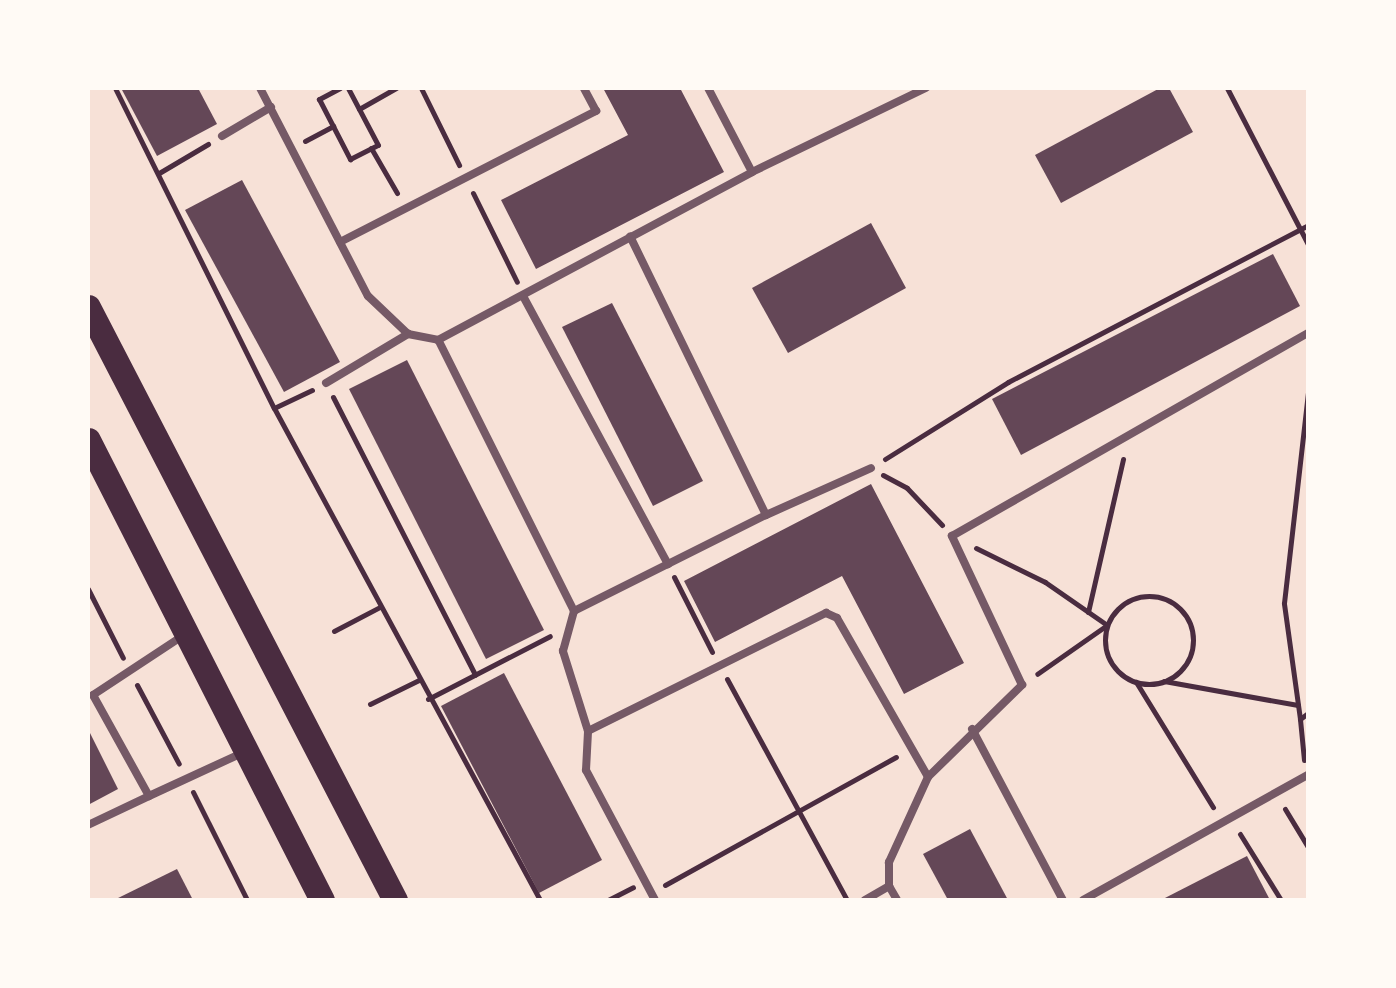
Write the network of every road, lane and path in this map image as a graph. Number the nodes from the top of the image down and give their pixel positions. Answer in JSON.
{"nodes":[{"id":1,"x":115,"y":88,"type":"edge"},
{"id":2,"x":260,"y":88,"type":"edge"},
{"id":3,"x":344,"y":88,"type":"edge"},
{"id":4,"x":396,"y":88,"type":"edge"},
{"id":5,"x":584,"y":88,"type":"edge"},
{"id":6,"x":708,"y":88,"type":"edge"},
{"id":7,"x":926,"y":88,"type":"edge"},
{"id":8,"x":1227,"y":88,"type":"edge"},
{"id":9,"x":271,"y":108,"type":"junction"},
{"id":10,"x":359,"y":109,"type":"junction"},
{"id":11,"x":333,"y":126,"type":"junction"},
{"id":12,"x":222,"y":136,"type":"joint"},
{"id":13,"x":291,"y":148,"type":"junction"},
{"id":14,"x":371,"y":148,"type":"junction"},
{"id":15,"x":159,"y":172,"type":"junction"},
{"id":16,"x":752,"y":172,"type":"junction"},
{"id":17,"x":406,"y":209,"type":"junction"},
{"id":18,"x":1308,"y":225,"type":"edge"},
{"id":19,"x":1301,"y":229,"type":"junction"},
{"id":20,"x":630,"y":236,"type":"junction"},
{"id":21,"x":340,"y":242,"type":"junction"},
{"id":22,"x":1308,"y":244,"type":"edge"},
{"id":23,"x":523,"y":296,"type":"junction"},
{"id":24,"x":88,"y":307,"type":"edge"},
{"id":25,"x":1308,"y":333,"type":"edge"},
{"id":26,"x":408,"y":334,"type":"junction"},
{"id":27,"x":438,"y":340,"type":"junction"},
{"id":28,"x":326,"y":383,"type":"junction"},
{"id":29,"x":1308,"y":392,"type":"edge"},
{"id":30,"x":274,"y":408,"type":"junction"},
{"id":31,"x":1129,"y":435,"type":"junction"},
{"id":32,"x":89,"y":445,"type":"edge"},
{"id":33,"x":870,"y":468,"type":"junction"},
{"id":34,"x":766,"y":515,"type":"junction"},
{"id":35,"x":952,"y":536,"type":"junction"},
{"id":36,"x":668,"y":564,"type":"junction"},
{"id":37,"x":88,"y":590,"type":"edge"},
{"id":38,"x":380,"y":607,"type":"junction"},
{"id":39,"x":574,"y":611,"type":"junction"},
{"id":40,"x":1088,"y":612,"type":"junction"},
{"id":41,"x":1108,"y":625,"type":"junction"},
{"id":42,"x":571,"y":626,"type":"junction"},
{"id":43,"x":334,"y":631,"type":"dead end"},
{"id":44,"x":184,"y":635,"type":"junction"},
{"id":45,"x":719,"y":665,"type":"junction"},
{"id":46,"x":128,"y":667,"type":"junction"},
{"id":47,"x":475,"y":675,"type":"junction"},
{"id":48,"x":419,"y":680,"type":"junction"},
{"id":49,"x":1136,"y":682,"type":"junction"},
{"id":50,"x":1164,"y":682,"type":"junction"},
{"id":51,"x":1022,"y":685,"type":"junction"},
{"id":52,"x":428,"y":698,"type":"junction"},
{"id":53,"x":370,"y":704,"type":"dead end"},
{"id":54,"x":1298,"y":705,"type":"junction"},
{"id":55,"x":1308,"y":713,"type":"edge"},
{"id":56,"x":1300,"y":719,"type":"junction"},
{"id":57,"x":972,"y":729,"type":"junction"},
{"id":58,"x":588,"y":732,"type":"junction"},
{"id":59,"x":912,"y":748,"type":"junction"},
{"id":60,"x":248,"y":750,"type":"junction"},
{"id":61,"x":186,"y":776,"type":"junction"},
{"id":62,"x":1307,"y":776,"type":"edge"},
{"id":63,"x":928,"y":778,"type":"junction"},
{"id":64,"x":1276,"y":793,"type":"junction"},
{"id":65,"x":149,"y":796,"type":"junction"},
{"id":66,"x":798,"y":810,"type":"junction"},
{"id":67,"x":1227,"y":820,"type":"junction"},
{"id":68,"x":88,"y":825,"type":"edge"},
{"id":69,"x":1308,"y":846,"type":"edge"},
{"id":70,"x":644,"y":880,"type":"junction"},
{"id":71,"x":889,"y":886,"type":"junction"},
{"id":72,"x":653,"y":897,"type":"edge"},
{"id":73,"x":246,"y":900,"type":"edge"},
{"id":74,"x":322,"y":900,"type":"edge"},
{"id":75,"x":396,"y":900,"type":"edge"},
{"id":76,"x":540,"y":900,"type":"edge"},
{"id":77,"x":608,"y":900,"type":"edge"},
{"id":78,"x":847,"y":900,"type":"edge"},
{"id":79,"x":865,"y":900,"type":"edge"},
{"id":80,"x":897,"y":900,"type":"edge"},
{"id":81,"x":1062,"y":900,"type":"edge"},
{"id":82,"x":1083,"y":900,"type":"edge"},
{"id":83,"x":1281,"y":900,"type":"edge"}],
"edges":[{"from":1,"to":15,"type":"path"},
{"from":2,"to":9,"type":"lane"},
{"from":3,"to":10,"type":"path"},
{"from":3,"to":11,"type":"path"},
{"from":4,"to":10,"type":"path"},
{"from":5,"to":17,"type":"lane"},
{"from":6,"to":16,"type":"lane"},
{"from":7,"to":16,"type":"lane"},
{"from":8,"to":19,"type":"path"},
{"from":9,"to":12,"type":"lane"},
{"from":9,"to":13,"type":"lane"},
{"from":10,"to":14,"type":"path"},
{"from":11,"to":13,"type":"path"},
{"from":11,"to":14,"type":"path"},
{"from":12,"to":15,"type":"path"},
{"from":13,"to":21,"type":"lane"},
{"from":14,"to":17,"type":"path"},
{"from":15,"to":30,"type":"path"},
{"from":16,"to":20,"type":"lane"},
{"from":17,"to":21,"type":"lane"},
{"from":18,"to":19,"type":"path"},
{"from":19,"to":22,"type":"path"},
{"from":19,"to":33,"type":"path"},
{"from":20,"to":23,"type":"lane"},
{"from":20,"to":34,"type":"lane"},
{"from":21,"to":26,"type":"lane"},
{"from":23,"to":27,"type":"lane"},
{"from":23,"to":36,"type":"lane"},
{"from":24,"to":75,"type":"main road"},
{"from":25,"to":31,"type":"lane"},
{"from":26,"to":27,"type":"lane"},
{"from":26,"to":28,"type":"lane"},
{"from":27,"to":39,"type":"lane"},
{"from":28,"to":30,"type":"path"},
{"from":28,"to":47,"type":"path"},
{"from":29,"to":54,"type":"path"},
{"from":30,"to":38,"type":"path"},
{"from":31,"to":35,"type":"lane"},
{"from":31,"to":40,"type":"path"},
{"from":32,"to":44,"type":"main road"},
{"from":33,"to":34,"type":"lane"},
{"from":33,"to":35,"type":"path"},
{"from":34,"to":36,"type":"lane"},
{"from":35,"to":40,"type":"path"},
{"from":35,"to":51,"type":"lane"},
{"from":36,"to":39,"type":"lane"},
{"from":36,"to":45,"type":"path"},
{"from":37,"to":46,"type":"path"},
{"from":38,"to":43,"type":"path"},
{"from":38,"to":48,"type":"path"},
{"from":39,"to":42,"type":"lane"},
{"from":40,"to":41,"type":"path"},
{"from":41,"to":49,"type":"path"},
{"from":41,"to":50,"type":"path"},
{"from":41,"to":51,"type":"path"},
{"from":42,"to":47,"type":"path"},
{"from":42,"to":58,"type":"lane"},
{"from":44,"to":46,"type":"lane"},
{"from":44,"to":60,"type":"main road"},
{"from":45,"to":58,"type":"lane"},
{"from":45,"to":59,"type":"lane"},
{"from":45,"to":66,"type":"path"},
{"from":46,"to":61,"type":"path"},
{"from":46,"to":65,"type":"lane"},
{"from":47,"to":52,"type":"path"},
{"from":48,"to":52,"type":"path"},
{"from":48,"to":53,"type":"path"},
{"from":49,"to":50,"type":"path"},
{"from":49,"to":67,"type":"path"},
{"from":50,"to":54,"type":"path"},
{"from":51,"to":57,"type":"lane"},
{"from":52,"to":76,"type":"path"},
{"from":54,"to":56,"type":"path"},
{"from":55,"to":56,"type":"path"},
{"from":56,"to":62,"type":"path"},
{"from":57,"to":63,"type":"lane"},
{"from":57,"to":81,"type":"lane"},
{"from":58,"to":70,"type":"lane"},
{"from":59,"to":63,"type":"lane"},
{"from":59,"to":66,"type":"path"},
{"from":60,"to":61,"type":"lane"},
{"from":60,"to":74,"type":"main road"},
{"from":61,"to":65,"type":"lane"},
{"from":61,"to":73,"type":"path"},
{"from":62,"to":64,"type":"lane"},
{"from":63,"to":71,"type":"lane"},
{"from":64,"to":67,"type":"lane"},
{"from":64,"to":69,"type":"path"},
{"from":65,"to":68,"type":"lane"},
{"from":66,"to":72,"type":"path"},
{"from":66,"to":78,"type":"path"},
{"from":67,"to":82,"type":"lane"},
{"from":67,"to":83,"type":"path"},
{"from":70,"to":72,"type":"lane"},
{"from":70,"to":77,"type":"path"},
{"from":71,"to":79,"type":"lane"},
{"from":71,"to":80,"type":"lane"}]}
